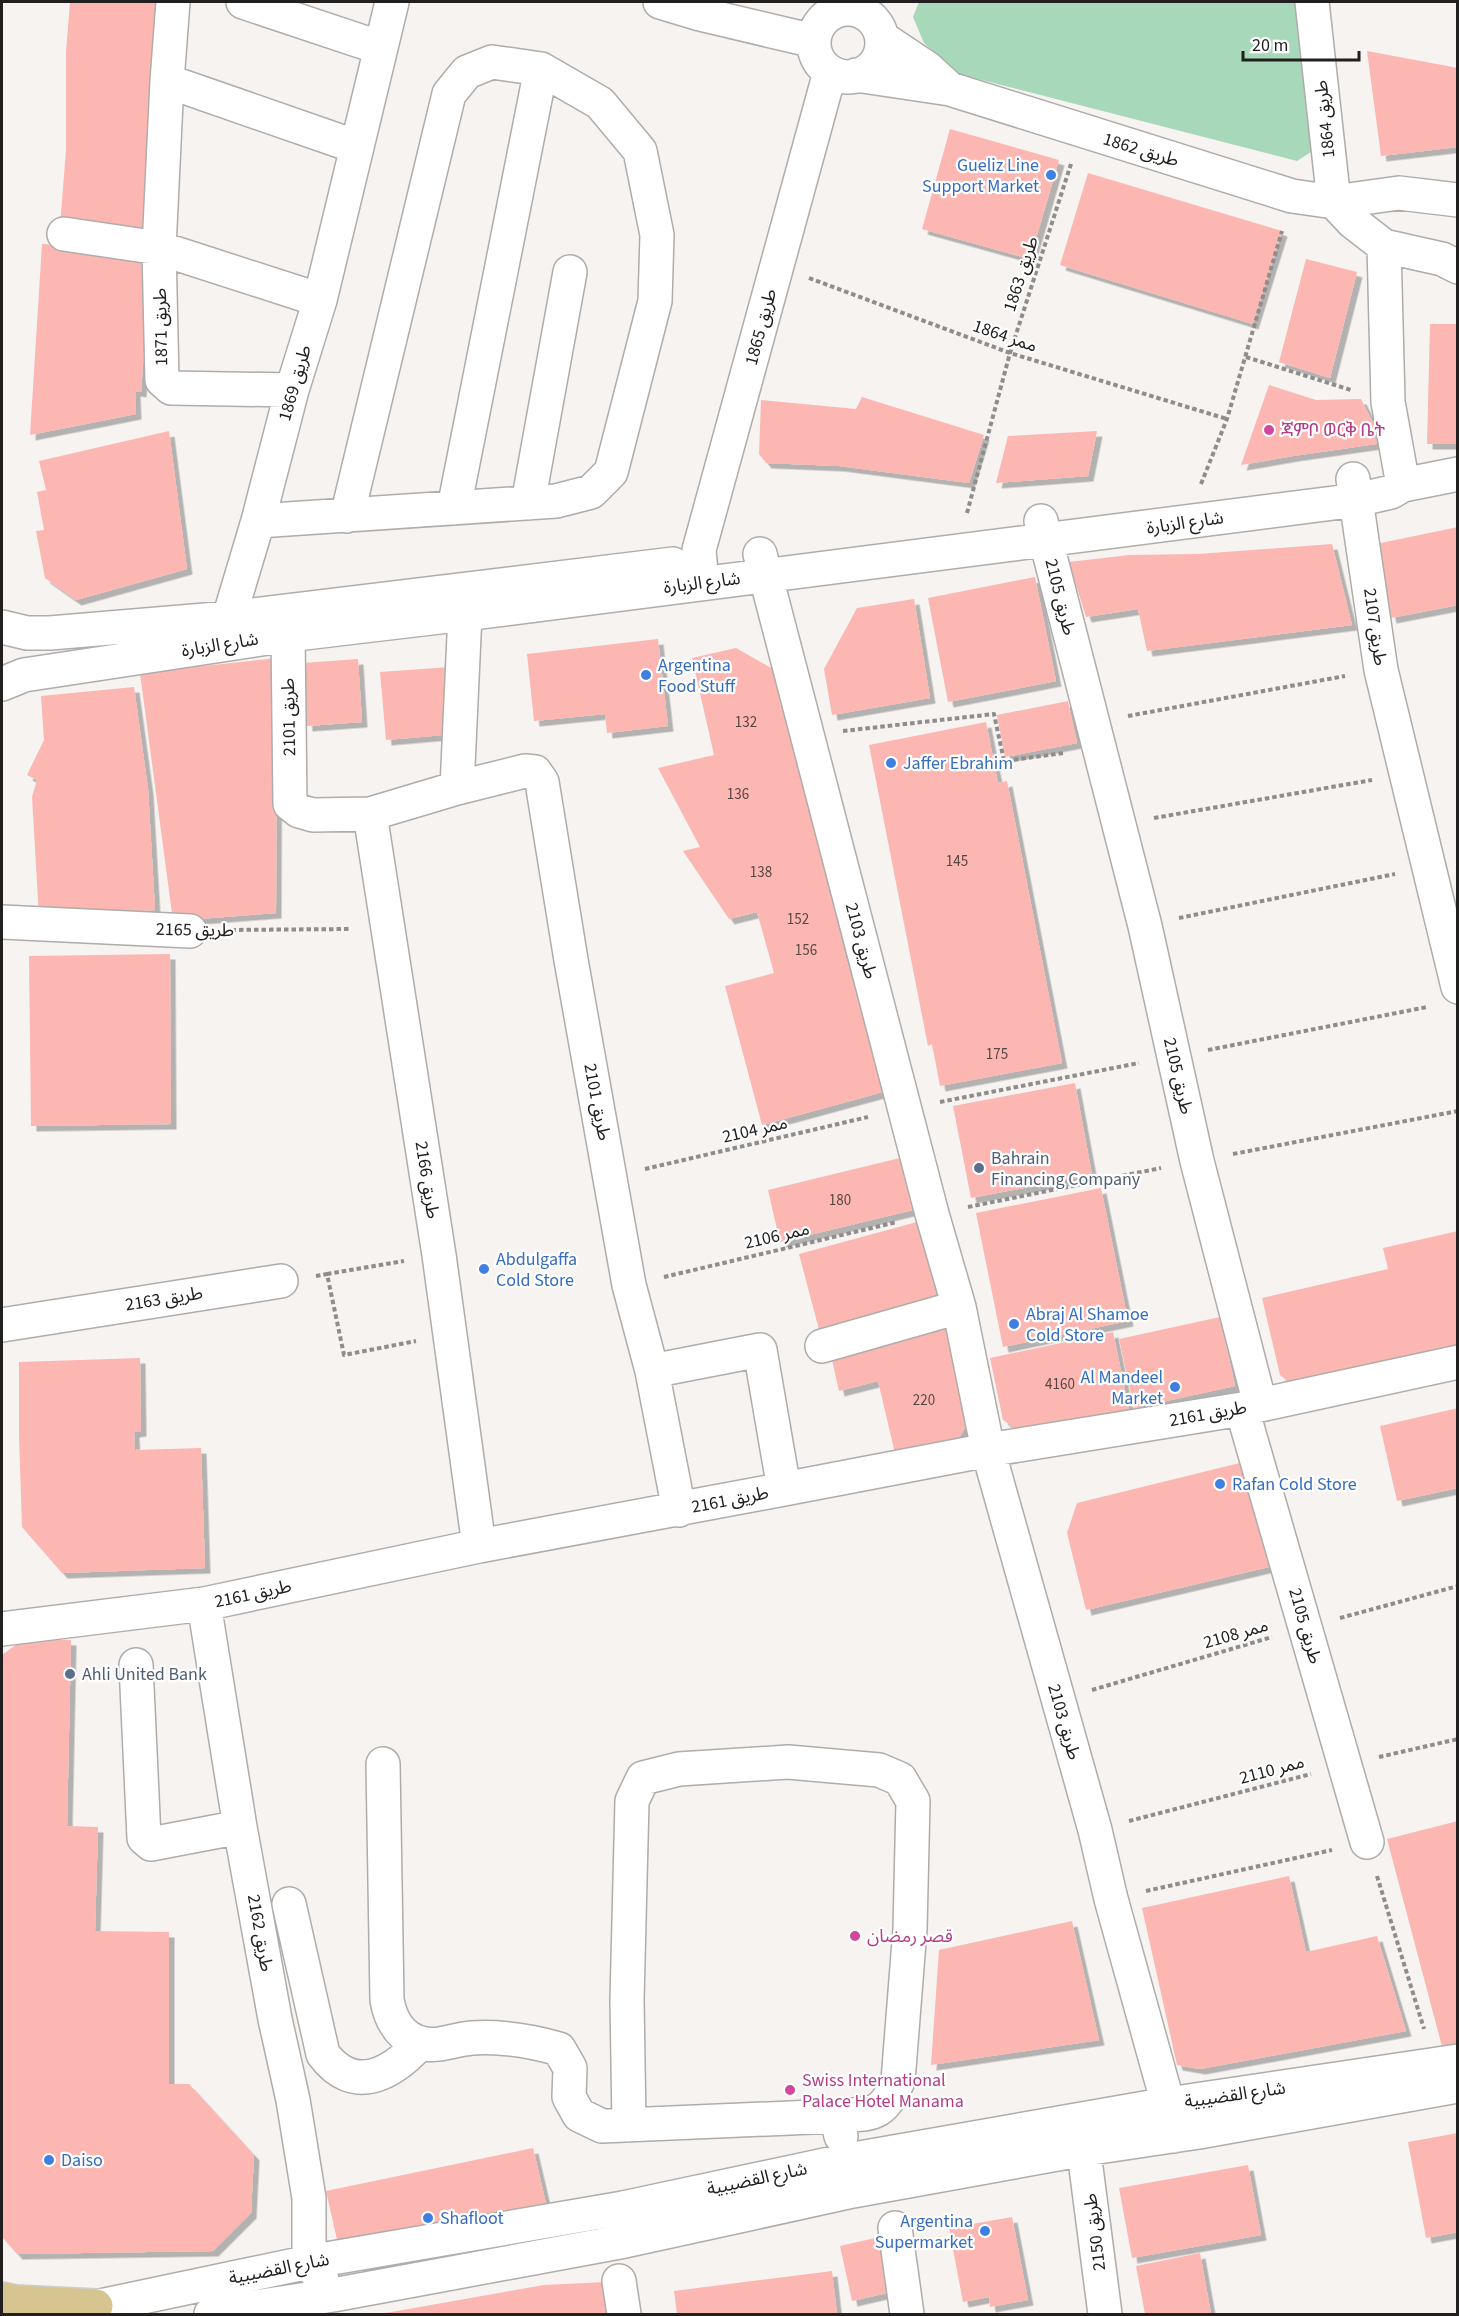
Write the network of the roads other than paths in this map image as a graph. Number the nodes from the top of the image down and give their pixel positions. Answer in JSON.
{"nodes":[{"id":1,"x":173,"y":2,"type":"edge"},
{"id":2,"x":243,"y":2,"type":"edge"},
{"id":3,"x":392,"y":2,"type":"edge"},
{"id":4,"x":660,"y":2,"type":"edge"},
{"id":5,"x":1312,"y":2,"type":"edge"},
{"id":6,"x":880,"y":20,"type":"edge"},
{"id":7,"x":824,"y":21,"type":"edge"},
{"id":8,"x":381,"y":48,"type":"junction"},
{"id":9,"x":541,"y":69,"type":"junction"},
{"id":10,"x":843,"y":74,"type":"junction"},
{"id":11,"x":167,"y":81,"type":"junction"},
{"id":12,"x":950,"y":89,"type":"junction"},
{"id":13,"x":357,"y":147,"type":"junction"},
{"id":14,"x":1458,"y":200,"type":"edge"},
{"id":15,"x":1334,"y":202,"type":"junction"},
{"id":16,"x":64,"y":234,"type":"dead end"},
{"id":17,"x":1384,"y":246,"type":"junction"},
{"id":18,"x":159,"y":249,"type":"junction"},
{"id":19,"x":1458,"y":267,"type":"edge"},
{"id":20,"x":570,"y":272,"type":"dead end"},
{"id":21,"x":320,"y":300,"type":"junction"},
{"id":22,"x":292,"y":390,"type":"junction"},
{"id":23,"x":1458,"y":474,"type":"edge"},
{"id":24,"x":1403,"y":484,"type":"junction"},
{"id":25,"x":1355,"y":489,"type":"junction"},
{"id":26,"x":528,"y":503,"type":"junction"},
{"id":27,"x":454,"y":508,"type":"junction"},
{"id":28,"x":347,"y":516,"type":"junction"},
{"id":29,"x":258,"y":521,"type":"junction"},
{"id":30,"x":1043,"y":530,"type":"junction"},
{"id":31,"x":762,"y":564,"type":"junction"},
{"id":32,"x":702,"y":571,"type":"junction"},
{"id":33,"x":465,"y":615,"type":"junction"},
{"id":34,"x":229,"y":618,"type":"junction"},
{"id":35,"x":2,"y":627,"type":"edge"},
{"id":36,"x":288,"y":635,"type":"junction"},
{"id":37,"x":2,"y":684,"type":"edge"},
{"id":38,"x":458,"y":788,"type":"junction"},
{"id":39,"x":370,"y":814,"type":"junction"},
{"id":40,"x":2,"y":922,"type":"edge"},
{"id":41,"x":190,"y":931,"type":"road end"},
{"id":42,"x":1458,"y":987,"type":"edge"},
{"id":43,"x":281,"y":1281,"type":"road end"},
{"id":44,"x":959,"y":1307,"type":"junction"},
{"id":45,"x":2,"y":1325,"type":"edge"},
{"id":46,"x":822,"y":1346,"type":"dead end"},
{"id":47,"x":1458,"y":1362,"type":"edge"},
{"id":48,"x":652,"y":1371,"type":"junction"},
{"id":49,"x":1251,"y":1407,"type":"junction"},
{"id":50,"x":988,"y":1450,"type":"junction"},
{"id":51,"x":784,"y":1489,"type":"junction"},
{"id":52,"x":679,"y":1510,"type":"junction"},
{"id":53,"x":479,"y":1546,"type":"junction"},
{"id":54,"x":204,"y":1604,"type":"junction"},
{"id":55,"x":2,"y":1629,"type":"edge"},
{"id":56,"x":136,"y":1665,"type":"dead end"},
{"id":57,"x":383,"y":1764,"type":"dead end"},
{"id":58,"x":240,"y":1827,"type":"junction"},
{"id":59,"x":1367,"y":1842,"type":"road end"},
{"id":60,"x":289,"y":1904,"type":"dead end"},
{"id":61,"x":420,"y":2043,"type":"junction"},
{"id":62,"x":1450,"y":2071,"type":"edge"},
{"id":63,"x":1168,"y":2104,"type":"junction"},
{"id":64,"x":836,"y":2116,"type":"junction"},
{"id":65,"x":629,"y":2124,"type":"junction"},
{"id":66,"x":1082,"y":2134,"type":"junction"},
{"id":67,"x":1174,"y":2136,"type":"junction"},
{"id":68,"x":850,"y":2175,"type":"junction"},
{"id":69,"x":895,"y":2228,"type":"dead end"},
{"id":70,"x":309,"y":2262,"type":"junction"},
{"id":71,"x":619,"y":2281,"type":"dead end"},
{"id":72,"x":2,"y":2299,"type":"edge"},
{"id":73,"x":334,"y":2305,"type":"edge"},
{"id":74,"x":96,"y":2306,"type":"junction"},
{"id":75,"x":59,"y":2314,"type":"edge"},
{"id":76,"x":211,"y":2314,"type":"edge"},
{"id":77,"x":624,"y":2314,"type":"edge"},
{"id":78,"x":907,"y":2314,"type":"edge"},
{"id":79,"x":1105,"y":2314,"type":"edge"}],
"edges":[{"from":1,"to":11,"type":"street","name":"طريق 1871"},
{"from":2,"to":8,"type":"street"},
{"from":3,"to":8,"type":"street","name":"طريق 1869"},
{"from":4,"to":7,"type":"street"},
{"from":5,"to":15,"type":"street","name":"طريق 1864"},
{"from":6,"to":7,"type":"street"},
{"from":6,"to":10,"type":"street"},
{"from":6,"to":12,"type":"street","name":"طريق 1862"},
{"from":7,"to":10,"type":"street"},
{"from":8,"to":13,"type":"street","name":"طريق 1869"},
{"from":9,"to":26,"type":"street"},
{"from":9,"to":27,"type":"street"},
{"from":9,"to":28,"type":"street"},
{"from":10,"to":12,"type":"street","name":"طريق 1862"},
{"from":10,"to":32,"type":"street","name":"طريق 1865"},
{"from":11,"to":13,"type":"street"},
{"from":11,"to":18,"type":"street","name":"طريق 1871"},
{"from":12,"to":15,"type":"street","name":"طريق 1862"},
{"from":13,"to":21,"type":"street","name":"طريق 1869"},
{"from":14,"to":15,"type":"street","name":"طريق 1862"},
{"from":15,"to":17,"type":"street"},
{"from":16,"to":18,"type":"street"},
{"from":17,"to":19,"type":"street"},
{"from":17,"to":24,"type":"street"},
{"from":18,"to":21,"type":"street"},
{"from":18,"to":22,"type":"street","name":"طريق 1871"},
{"from":20,"to":26,"type":"street"},
{"from":21,"to":22,"type":"street","name":"طريق 1869"},
{"from":22,"to":29,"type":"street","name":"طريق 1869"},
{"from":23,"to":24,"type":"street","name":"شارع الزبارة"},
{"from":24,"to":25,"type":"street","name":"شارع الزبارة"},
{"from":25,"to":30,"type":"street","name":"شارع الزبارة"},
{"from":25,"to":30,"type":"street","name":"شارع الزبارة"},
{"from":25,"to":42,"type":"street","name":"طريق 2107"},
{"from":26,"to":27,"type":"street"},
{"from":27,"to":28,"type":"street"},
{"from":28,"to":29,"type":"street"},
{"from":29,"to":34,"type":"street","name":"طريق 1869"},
{"from":30,"to":31,"type":"street","name":"شارع الزبارة"},
{"from":30,"to":31,"type":"street","name":"شارع الزبارة"},
{"from":30,"to":49,"type":"street","name":"طريق 2105"},
{"from":31,"to":32,"type":"street","name":"شارع الزبارة"},
{"from":31,"to":44,"type":"street","name":"طريق 2103"},
{"from":32,"to":33,"type":"street","name":"شارع الزبارة"},
{"from":32,"to":34,"type":"street","name":"شارع الزبارة"},
{"from":33,"to":36,"type":"street","name":"شارع الزبارة"},
{"from":33,"to":38,"type":"street"},
{"from":34,"to":35,"type":"street","name":"شارع الزبارة"},
{"from":36,"to":37,"type":"street","name":"شارع الزبارة"},
{"from":36,"to":39,"type":"street","name":"طريق 2101"},
{"from":38,"to":39,"type":"street","name":"طريق 2101"},
{"from":38,"to":48,"type":"street","name":"طريق 2101"},
{"from":39,"to":53,"type":"street","name":"طريق 2166"},
{"from":40,"to":41,"type":"street","name":"طريق 2165"},
{"from":43,"to":45,"type":"street","name":"طريق 2163"},
{"from":44,"to":46,"type":"street"},
{"from":44,"to":50,"type":"street","name":"طريق 2103"},
{"from":47,"to":49,"type":"street","name":"طريق 2161"},
{"from":48,"to":51,"type":"street"},
{"from":48,"to":52,"type":"street","name":"طريق 2101"},
{"from":49,"to":50,"type":"street","name":"طريق 2161"},
{"from":49,"to":59,"type":"street","name":"طريق 2105"},
{"from":50,"to":51,"type":"street","name":"طريق 2161"},
{"from":50,"to":63,"type":"street","name":"طريق 2103"},
{"from":51,"to":52,"type":"street","name":"طريق 2161"},
{"from":52,"to":53,"type":"street","name":"طريق 2161"},
{"from":53,"to":54,"type":"street","name":"طريق 2161"},
{"from":54,"to":55,"type":"street","name":"طريق 2161"},
{"from":54,"to":58,"type":"street","name":"طريق 2162"},
{"from":56,"to":58,"type":"street"},
{"from":57,"to":61,"type":"street"},
{"from":58,"to":70,"type":"street","name":"طريق 2162"},
{"from":60,"to":61,"type":"street"},
{"from":61,"to":65,"type":"street"},
{"from":62,"to":63,"type":"street","name":"شارع القضيبية"},
{"from":62,"to":67,"type":"street","name":"شارع القضيبية"},
{"from":63,"to":66,"type":"street","name":"شارع القضيبية"},
{"from":63,"to":67,"type":"street","name":"طريق 2103"},
{"from":64,"to":65,"type":"street"},
{"from":64,"to":65,"type":"street"},
{"from":64,"to":68,"type":"street"},
{"from":66,"to":67,"type":"street","name":"شارع القضيبية"},
{"from":66,"to":68,"type":"street","name":"شارع القضيبية"},
{"from":66,"to":79,"type":"street","name":"طريق 2150"},
{"from":68,"to":70,"type":"street","name":"شارع القضيبية"},
{"from":68,"to":73,"type":"street","name":"شارع القضيبية"},
{"from":69,"to":78,"type":"street"},
{"from":70,"to":73,"type":"street"},
{"from":70,"to":74,"type":"street","name":"شارع القضيبية"},
{"from":71,"to":77,"type":"street"},
{"from":72,"to":74,"type":"main road"},
{"from":73,"to":76,"type":"street","name":"شارع القضيبية"},
{"from":74,"to":75,"type":"street","name":"شارع القضيبية"}]}
